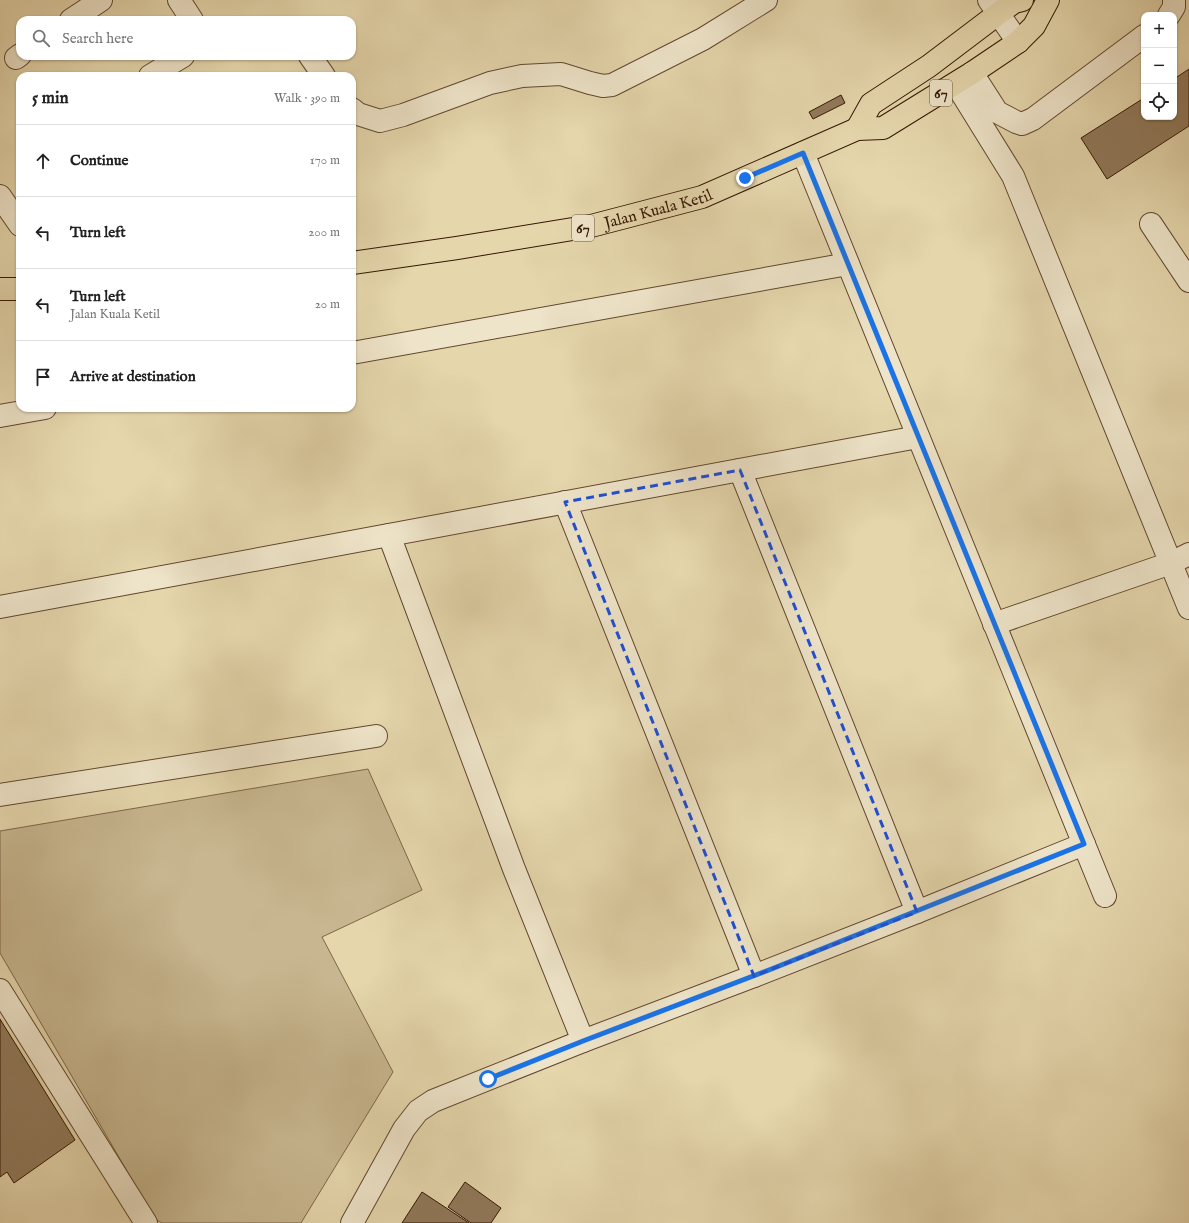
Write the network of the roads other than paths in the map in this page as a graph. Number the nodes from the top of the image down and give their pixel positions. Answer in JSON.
{"nodes":[{"id":1,"x":101,"y":0,"type":"edge"},
{"id":2,"x":179,"y":0,"type":"edge"},
{"id":3,"x":766,"y":0,"type":"edge"},
{"id":4,"x":1022,"y":0,"type":"edge"},
{"id":5,"x":1048,"y":0,"type":"edge"},
{"id":6,"x":1174,"y":0,"type":"edge"},
{"id":7,"x":994,"y":7,"type":"edge"},
{"id":8,"x":1171,"y":12,"type":"edge"},
{"id":9,"x":77,"y":16,"type":"edge"},
{"id":10,"x":189,"y":16,"type":"edge"},
{"id":11,"x":1141,"y":38,"type":"edge"},
{"id":12,"x":1018,"y":42,"type":"junction"},
{"id":13,"x":176,"y":60,"type":"edge"},
{"id":14,"x":313,"y":60,"type":"edge"},
{"id":15,"x":157,"y":72,"type":"edge"},
{"id":16,"x":321,"y":72,"type":"edge"},
{"id":17,"x":964,"y":78,"type":"junction"},
{"id":18,"x":356,"y":112,"type":"edge"},
{"id":19,"x":857,"y":129,"type":"junction"},
{"id":20,"x":803,"y":153,"type":"junction"},
{"id":21,"x":0,"y":196,"type":"edge"},
{"id":22,"x":16,"y":219,"type":"edge"},
{"id":23,"x":1151,"y":224,"type":"dead end"},
{"id":24,"x":356,"y":262,"type":"edge"},
{"id":25,"x":848,"y":264,"type":"junction"},
{"id":26,"x":1189,"y":281,"type":"edge"},
{"id":27,"x":0,"y":289,"type":"edge"},
{"id":28,"x":16,"y":289,"type":"edge"},
{"id":29,"x":356,"y":352,"type":"edge"},
{"id":30,"x":22,"y":412,"type":"edge"},
{"id":31,"x":0,"y":416,"type":"edge"},
{"id":32,"x":918,"y":437,"type":"junction"},
{"id":33,"x":740,"y":470,"type":"junction"},
{"id":34,"x":565,"y":502,"type":"junction"},
{"id":35,"x":389,"y":534,"type":"junction"},
{"id":36,"x":1180,"y":558,"type":"edge"},
{"id":37,"x":0,"y":607,"type":"edge"},
{"id":38,"x":1189,"y":608,"type":"edge"},
{"id":39,"x":994,"y":624,"type":"junction"},
{"id":40,"x":376,"y":736,"type":"dead end"},
{"id":41,"x":0,"y":795,"type":"edge"},
{"id":42,"x":1084,"y":844,"type":"junction"},
{"id":43,"x":1105,"y":896,"type":"dead end"},
{"id":44,"x":917,"y":912,"type":"junction"},
{"id":45,"x":754,"y":976,"type":"junction"},
{"id":46,"x":0,"y":990,"type":"edge"},
{"id":47,"x":583,"y":1041,"type":"junction"},
{"id":48,"x":146,"y":1223,"type":"edge"},
{"id":49,"x":352,"y":1223,"type":"edge"}],
"edges":[{"from":1,"to":9,"type":"street"},
{"from":2,"to":10,"type":"street"},
{"from":3,"to":18,"type":"street"},
{"from":4,"to":7,"type":"main road","number":"67"},
{"from":5,"to":12,"type":"main road","name":"Jalan Kuala Ketil","number":"67"},
{"from":6,"to":8,"type":"street"},
{"from":7,"to":12,"type":"street"},
{"from":7,"to":19,"type":"main road","number":"67"},
{"from":11,"to":17,"type":"street"},
{"from":12,"to":17,"type":"main road","name":"Jalan Kuala Ketil","number":"67"},
{"from":13,"to":15,"type":"street"},
{"from":14,"to":16,"type":"street"},
{"from":17,"to":19,"type":"main road","name":"Jalan Kuala Ketil","number":"67"},
{"from":17,"to":36,"type":"street"},
{"from":19,"to":20,"type":"main road","name":"Jalan Kuala Ketil","number":"67"},
{"from":20,"to":24,"type":"main road","name":"Jalan Kuala Ketil","number":"67"},
{"from":20,"to":25,"type":"street"},
{"from":21,"to":22,"type":"street"},
{"from":23,"to":26,"type":"street"},
{"from":25,"to":29,"type":"street"},
{"from":25,"to":32,"type":"street"},
{"from":27,"to":28,"type":"main road"},
{"from":30,"to":31,"type":"street"},
{"from":32,"to":33,"type":"street"},
{"from":32,"to":39,"type":"street"},
{"from":33,"to":34,"type":"street"},
{"from":33,"to":44,"type":"street"},
{"from":34,"to":35,"type":"street"},
{"from":34,"to":45,"type":"street"},
{"from":35,"to":37,"type":"street"},
{"from":35,"to":47,"type":"street"},
{"from":36,"to":38,"type":"street"},
{"from":36,"to":39,"type":"street"},
{"from":39,"to":42,"type":"street"},
{"from":40,"to":41,"type":"street"},
{"from":42,"to":43,"type":"street"},
{"from":42,"to":44,"type":"street"},
{"from":44,"to":45,"type":"street"},
{"from":45,"to":47,"type":"street"},
{"from":46,"to":48,"type":"street"},
{"from":47,"to":49,"type":"street"}]}
